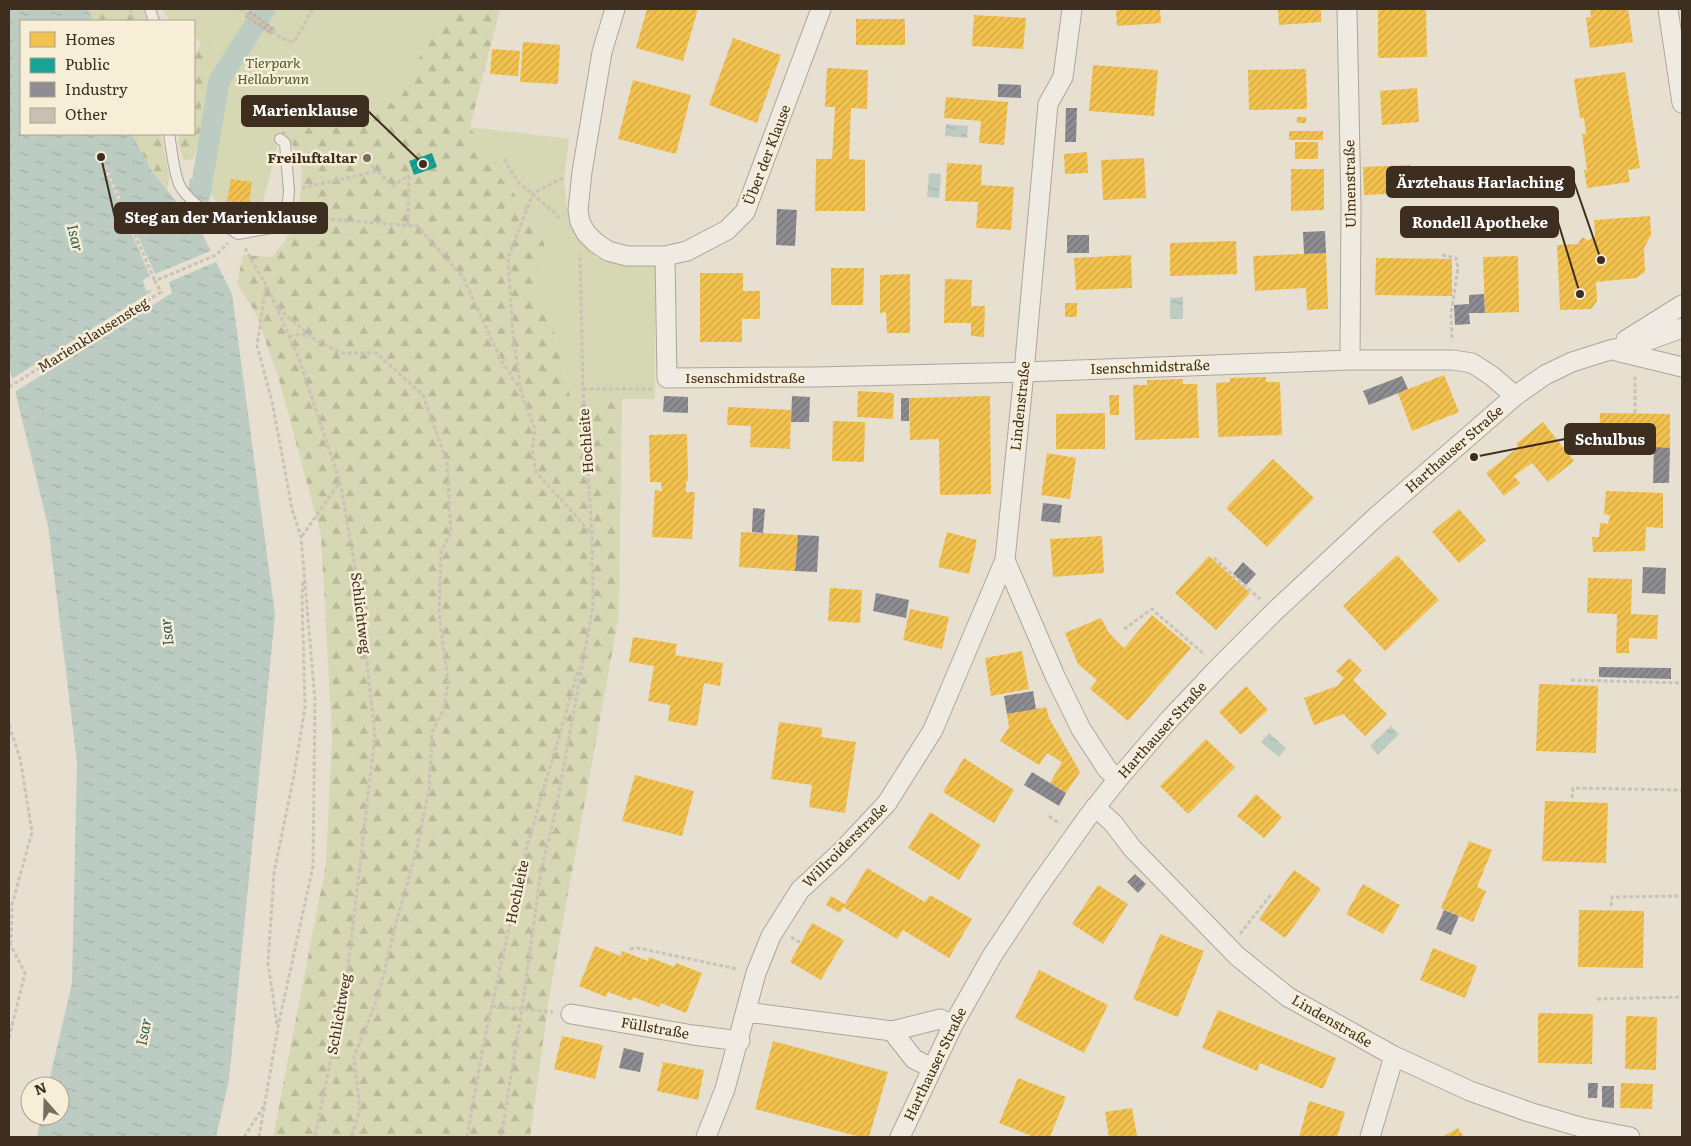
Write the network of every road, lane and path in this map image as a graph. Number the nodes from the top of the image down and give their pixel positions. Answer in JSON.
{"nodes":[{"id":1,"x":240,"y":9,"type":"edge"},
{"id":2,"x":313,"y":9,"type":"edge"},
{"id":3,"x":615,"y":9,"type":"edge"},
{"id":4,"x":821,"y":9,"type":"edge"},
{"id":5,"x":1072,"y":9,"type":"edge"},
{"id":6,"x":1347,"y":9,"type":"edge"},
{"id":7,"x":1668,"y":9,"type":"edge"},
{"id":8,"x":1682,"y":103,"type":"edge"},
{"id":9,"x":169,"y":135,"type":"edge"},
{"id":10,"x":280,"y":139,"type":"dead end"},
{"id":11,"x":101,"y":157,"type":"dead end"},
{"id":12,"x":504,"y":159,"type":"dead end"},
{"id":13,"x":368,"y":160,"type":"dead end"},
{"id":14,"x":377,"y":171,"type":"junction"},
{"id":15,"x":582,"y":172,"type":"junction"},
{"id":16,"x":289,"y":191,"type":"junction"},
{"id":17,"x":533,"y":193,"type":"junction"},
{"id":18,"x":560,"y":220,"type":"dead end"},
{"id":19,"x":408,"y":225,"type":"junction"},
{"id":20,"x":276,"y":227,"type":"junction"},
{"id":21,"x":586,"y":233,"type":"junction"},
{"id":22,"x":238,"y":234,"type":"junction"},
{"id":23,"x":216,"y":254,"type":"dead end"},
{"id":24,"x":1442,"y":255,"type":"dead end"},
{"id":25,"x":666,"y":256,"type":"junction"},
{"id":26,"x":155,"y":280,"type":"junction"},
{"id":27,"x":266,"y":284,"type":"junction"},
{"id":28,"x":1682,"y":305,"type":"edge"},
{"id":29,"x":276,"y":306,"type":"junction"},
{"id":30,"x":1682,"y":328,"type":"edge"},
{"id":31,"x":289,"y":336,"type":"junction"},
{"id":32,"x":314,"y":339,"type":"junction"},
{"id":33,"x":1452,"y":340,"type":"dead end"},
{"id":34,"x":1610,"y":350,"type":"junction"},
{"id":35,"x":1350,"y":360,"type":"junction"},
{"id":36,"x":1682,"y":367,"type":"edge"},
{"id":37,"x":1024,"y":372,"type":"junction"},
{"id":38,"x":1635,"y":376,"type":"dead end"},
{"id":39,"x":667,"y":378,"type":"junction"},
{"id":40,"x":9,"y":387,"type":"edge"},
{"id":41,"x":583,"y":389,"type":"junction"},
{"id":42,"x":522,"y":392,"type":"junction"},
{"id":43,"x":1515,"y":396,"type":"junction"},
{"id":44,"x":1635,"y":413,"type":"dead end"},
{"id":45,"x":340,"y":482,"type":"junction"},
{"id":46,"x":592,"y":535,"type":"junction"},
{"id":47,"x":302,"y":537,"type":"junction"},
{"id":48,"x":1214,"y":558,"type":"dead end"},
{"id":49,"x":1005,"y":560,"type":"junction"},
{"id":50,"x":304,"y":569,"type":"junction"},
{"id":51,"x":1274,"y":611,"type":"junction"},
{"id":52,"x":1124,"y":629,"type":"dead end"},
{"id":53,"x":584,"y":651,"type":"junction"},
{"id":54,"x":1219,"y":667,"type":"junction"},
{"id":55,"x":1571,"y":680,"type":"dead end"},
{"id":56,"x":1682,"y":682,"type":"edge"},
{"id":57,"x":9,"y":725,"type":"edge"},
{"id":58,"x":1118,"y":779,"type":"junction"},
{"id":59,"x":1682,"y":790,"type":"edge"},
{"id":60,"x":1572,"y":798,"type":"dead end"},
{"id":61,"x":1095,"y":807,"type":"junction"},
{"id":62,"x":1049,"y":816,"type":"dead end"},
{"id":63,"x":1055,"y":821,"type":"dead end"},
{"id":64,"x":1272,"y":893,"type":"dead end"},
{"id":65,"x":1682,"y":896,"type":"edge"},
{"id":66,"x":1611,"y":906,"type":"dead end"},
{"id":67,"x":10,"y":942,"type":"edge"},
{"id":68,"x":1229,"y":948,"type":"junction"},
{"id":69,"x":630,"y":949,"type":"dead end"},
{"id":70,"x":756,"y":973,"type":"junction"},
{"id":71,"x":1682,"y":997,"type":"edge"},
{"id":72,"x":1597,"y":999,"type":"dead end"},
{"id":73,"x":492,"y":1006,"type":"junction"},
{"id":74,"x":522,"y":1009,"type":"junction"},
{"id":75,"x":747,"y":1012,"type":"junction"},
{"id":76,"x":571,"y":1014,"type":"joint"},
{"id":77,"x":953,"y":1025,"type":"junction"},
{"id":78,"x":278,"y":1028,"type":"junction"},
{"id":79,"x":892,"y":1031,"type":"junction"},
{"id":80,"x":9,"y":1038,"type":"edge"},
{"id":81,"x":740,"y":1041,"type":"junction"},
{"id":82,"x":1394,"y":1056,"type":"junction"},
{"id":83,"x":932,"y":1068,"type":"junction"},
{"id":84,"x":265,"y":1105,"type":"junction"},
{"id":85,"x":244,"y":1137,"type":"edge"},
{"id":86,"x":259,"y":1137,"type":"edge"},
{"id":87,"x":315,"y":1137,"type":"edge"},
{"id":88,"x":351,"y":1137,"type":"edge"},
{"id":89,"x":467,"y":1137,"type":"edge"},
{"id":90,"x":501,"y":1137,"type":"edge"},
{"id":91,"x":706,"y":1137,"type":"edge"},
{"id":92,"x":900,"y":1137,"type":"edge"},
{"id":93,"x":1370,"y":1137,"type":"edge"},
{"id":94,"x":1630,"y":1137,"type":"edge"}],
"edges":[{"from":1,"to":2,"type":"path"},
{"from":3,"to":15,"type":"street"},
{"from":4,"to":25,"type":"street","name":"Über der Klause"},
{"from":5,"to":37,"type":"street","name":"Lindenstraße"},
{"from":6,"to":35,"type":"street","name":"Ulmenstraße"},
{"from":7,"to":8,"type":"street"},
{"from":9,"to":22,"type":"lane"},
{"from":10,"to":16,"type":"lane"},
{"from":11,"to":26,"type":"path"},
{"from":12,"to":17,"type":"path"},
{"from":13,"to":14,"type":"path"},
{"from":14,"to":16,"type":"path"},
{"from":14,"to":19,"type":"path"},
{"from":15,"to":17,"type":"path"},
{"from":15,"to":21,"type":"street"},
{"from":16,"to":20,"type":"lane"},
{"from":17,"to":18,"type":"path"},
{"from":17,"to":42,"type":"path"},
{"from":19,"to":20,"type":"path"},
{"from":19,"to":42,"type":"path"},
{"from":20,"to":22,"type":"lane"},
{"from":21,"to":25,"type":"street"},
{"from":21,"to":41,"type":"path","name":"Hochleite"},
{"from":22,"to":27,"type":"path","name":"Schlichtweg"},
{"from":23,"to":26,"type":"path","name":"Marienklausensteg"},
{"from":24,"to":33,"type":"path"},
{"from":25,"to":39,"type":"street"},
{"from":26,"to":40,"type":"path","name":"Marienklausensteg"},
{"from":27,"to":29,"type":"path","name":"Schlichtweg"},
{"from":27,"to":47,"type":"path"},
{"from":28,"to":34,"type":"street"},
{"from":29,"to":31,"type":"path","name":"Schlichtweg"},
{"from":29,"to":32,"type":"path"},
{"from":30,"to":34,"type":"street"},
{"from":31,"to":32,"type":"path"},
{"from":31,"to":45,"type":"path","name":"Schlichtweg"},
{"from":32,"to":88,"type":"path"},
{"from":34,"to":36,"type":"street"},
{"from":34,"to":43,"type":"street"},
{"from":35,"to":37,"type":"street","name":"Isenschmidstraße"},
{"from":35,"to":43,"type":"street","name":"Isenschmidstraße"},
{"from":37,"to":39,"type":"street","name":"Isenschmidstraße"},
{"from":37,"to":49,"type":"street","name":"Lindenstraße"},
{"from":38,"to":44,"type":"path"},
{"from":39,"to":41,"type":"path"},
{"from":41,"to":46,"type":"path","name":"Hochleite"},
{"from":42,"to":46,"type":"path"},
{"from":43,"to":51,"type":"street","name":"Harthauser Straße"},
{"from":45,"to":47,"type":"path"},
{"from":45,"to":87,"type":"path","name":"Schlichtweg"},
{"from":46,"to":53,"type":"path","name":"Hochleite"},
{"from":47,"to":50,"type":"path"},
{"from":48,"to":51,"type":"path"},
{"from":49,"to":58,"type":"street","name":"Lindenstraße"},
{"from":49,"to":70,"type":"street","name":"Willroiderstraße"},
{"from":50,"to":78,"type":"path"},
{"from":50,"to":78,"type":"path"},
{"from":51,"to":54,"type":"street","name":"Harthauser Straße"},
{"from":52,"to":54,"type":"path"},
{"from":53,"to":73,"type":"path","name":"Hochleite"},
{"from":53,"to":74,"type":"path","name":"Hochleite"},
{"from":54,"to":58,"type":"street","name":"Harthauser Straße"},
{"from":55,"to":56,"type":"path"},
{"from":57,"to":67,"type":"path"},
{"from":58,"to":61,"type":"street","name":"Harthauser Straße"},
{"from":59,"to":60,"type":"path"},
{"from":61,"to":68,"type":"street","name":"Lindenstraße"},
{"from":61,"to":77,"type":"street","name":"Harthauser Straße"},
{"from":62,"to":63,"type":"path"},
{"from":64,"to":68,"type":"path"},
{"from":65,"to":66,"type":"path"},
{"from":67,"to":80,"type":"path"},
{"from":68,"to":82,"type":"street","name":"Lindenstraße"},
{"from":69,"to":70,"type":"path"},
{"from":70,"to":75,"type":"street","name":"Willroiderstraße"},
{"from":71,"to":72,"type":"path"},
{"from":73,"to":74,"type":"path"},
{"from":73,"to":89,"type":"path","name":"Hochleite"},
{"from":74,"to":76,"type":"path"},
{"from":74,"to":90,"type":"path","name":"Hochleite"},
{"from":75,"to":79,"type":"street"},
{"from":75,"to":81,"type":"street","name":"Willroiderstraße"},
{"from":76,"to":81,"type":"street","name":"Füllstraße"},
{"from":77,"to":79,"type":"street"},
{"from":77,"to":83,"type":"street","name":"Harthauser Straße"},
{"from":78,"to":84,"type":"path"},
{"from":79,"to":83,"type":"street"},
{"from":81,"to":91,"type":"street","name":"Willroiderstraße"},
{"from":82,"to":93,"type":"street"},
{"from":82,"to":94,"type":"street","name":"Lindenstraße"},
{"from":83,"to":92,"type":"street","name":"Harthauser Straße"},
{"from":84,"to":85,"type":"path"},
{"from":84,"to":86,"type":"path"}]}
